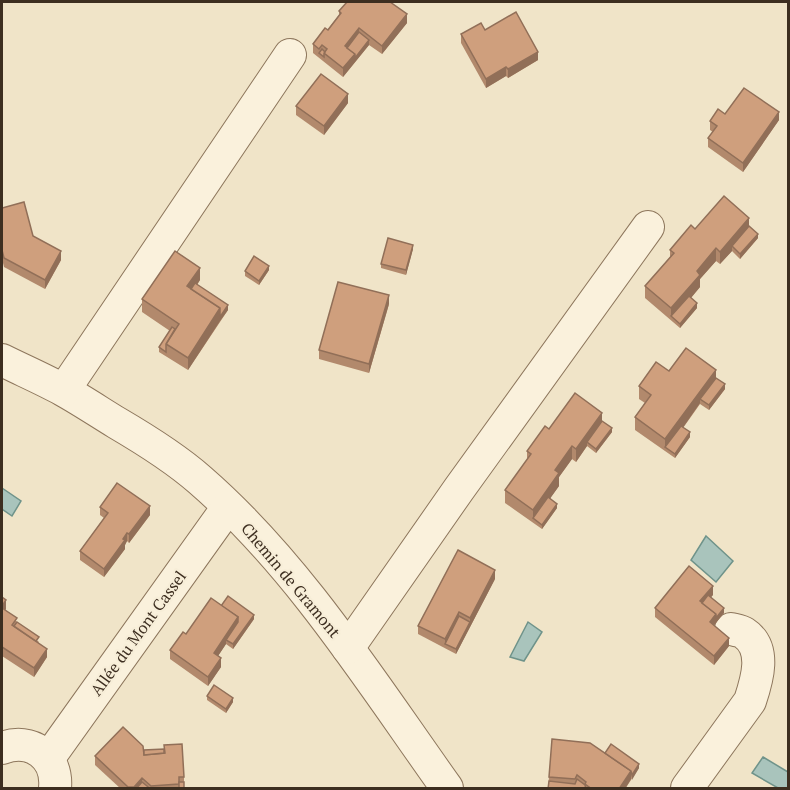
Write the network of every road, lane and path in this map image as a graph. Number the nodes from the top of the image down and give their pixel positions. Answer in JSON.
{"nodes":[{"id":1,"x":290,"y":55,"type":"dead end"},
{"id":2,"x":648,"y":226,"type":"dead end"},
{"id":3,"x":2,"y":360,"type":"edge"},
{"id":4,"x":63,"y":390,"type":"junction"},
{"id":5,"x":228,"y":507,"type":"junction"},
{"id":6,"x":731,"y":628,"type":"dead end"},
{"id":7,"x":348,"y":648,"type":"junction"},
{"id":8,"x":2,"y":748,"type":"edge"},
{"id":9,"x":48,"y":759,"type":"junction"},
{"id":10,"x":55,"y":789,"type":"edge"},
{"id":11,"x":447,"y":789,"type":"edge"},
{"id":12,"x":687,"y":789,"type":"edge"}],
"edges":[{"from":1,"to":4,"type":"street"},
{"from":2,"to":7,"type":"street"},
{"from":3,"to":4,"type":"street","name":"Chemin de Gramont"},
{"from":4,"to":5,"type":"street","name":"Chemin de Gramont"},
{"from":5,"to":7,"type":"street","name":"Chemin de Gramont"},
{"from":5,"to":9,"type":"street","name":"Allée du Mont Cassel"},
{"from":6,"to":12,"type":"street"},
{"from":7,"to":11,"type":"street","name":"Chemin de Gramont"},
{"from":8,"to":9,"type":"street"},
{"from":9,"to":10,"type":"street"}]}
